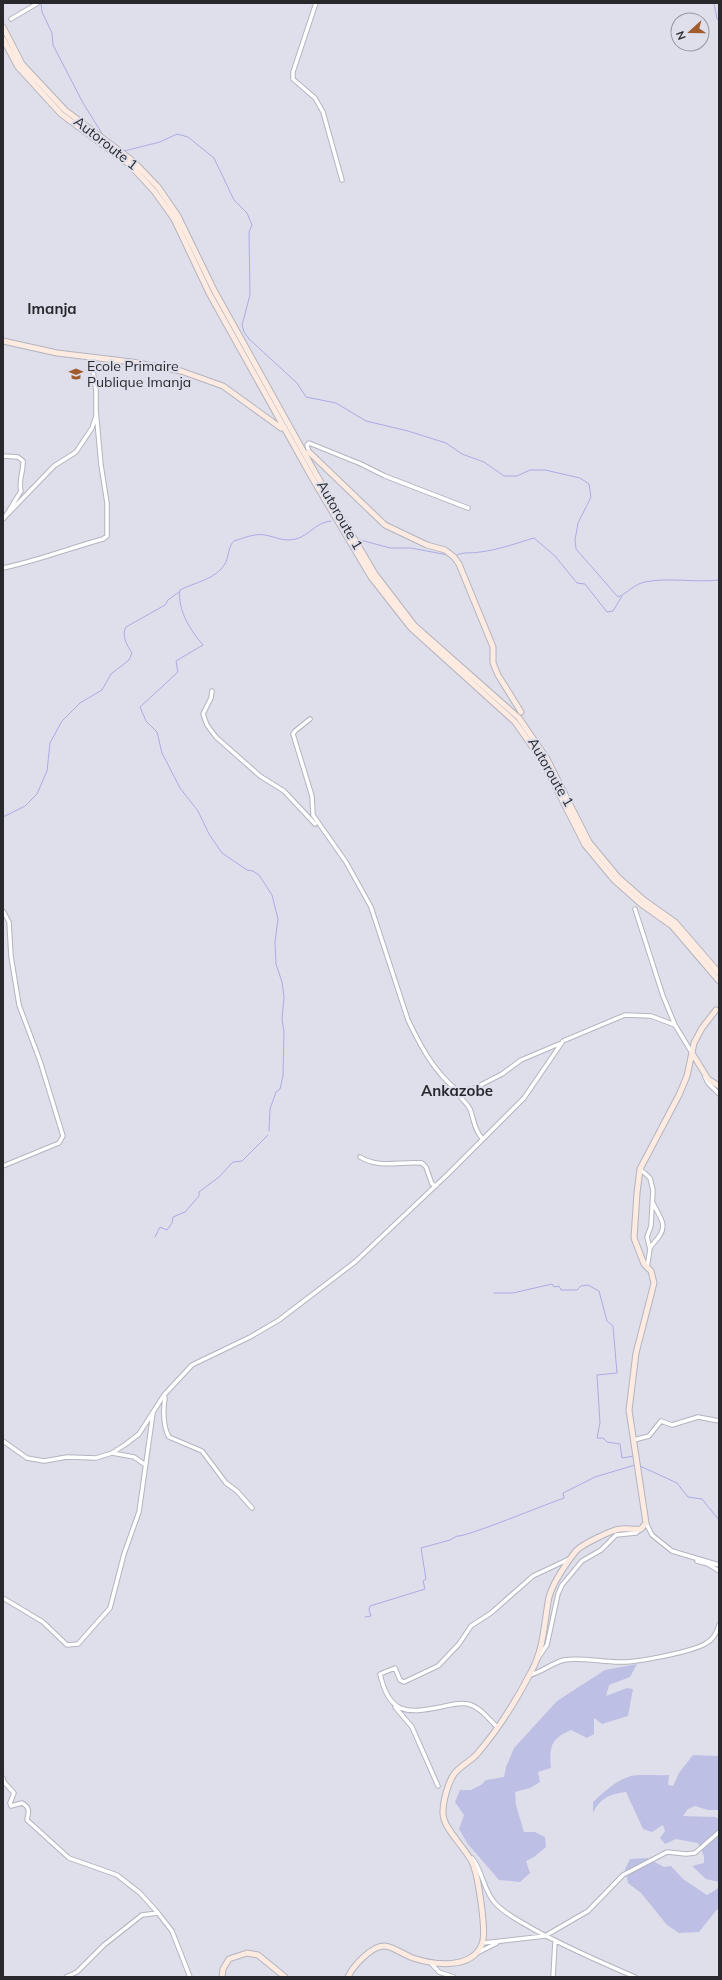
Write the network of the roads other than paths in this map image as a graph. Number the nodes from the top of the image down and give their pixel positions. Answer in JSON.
{"nodes":[{"id":1,"x":38,"y":3,"type":"edge"},
{"id":2,"x":316,"y":3,"type":"edge"},
{"id":3,"x":11,"y":19,"type":"dead end"},
{"id":4,"x":3,"y":27,"type":"edge"},
{"id":5,"x":3,"y":39,"type":"edge"},
{"id":6,"x":342,"y":180,"type":"dead end"},
{"id":7,"x":3,"y":341,"type":"edge"},
{"id":8,"x":91,"y":357,"type":"junction"},
{"id":9,"x":96,"y":410,"type":"junction"},
{"id":10,"x":281,"y":428,"type":"dead end"},
{"id":11,"x":309,"y":452,"type":"joint"},
{"id":12,"x":3,"y":456,"type":"edge"},
{"id":13,"x":468,"y":508,"type":"dead end"},
{"id":14,"x":4,"y":518,"type":"edge"},
{"id":15,"x":3,"y":568,"type":"edge"},
{"id":16,"x":212,"y":691,"type":"dead end"},
{"id":17,"x":521,"y":712,"type":"dead end"},
{"id":18,"x":310,"y":719,"type":"dead end"},
{"id":19,"x":318,"y":825,"type":"junction"},
{"id":20,"x":636,"y":909,"type":"dead end"},
{"id":21,"x":3,"y":911,"type":"edge"},
{"id":22,"x":719,"y":973,"type":"edge"},
{"id":23,"x":719,"y":981,"type":"edge"},
{"id":24,"x":716,"y":1010,"type":"dead end"},
{"id":25,"x":675,"y":1025,"type":"junction"},
{"id":26,"x":563,"y":1041,"type":"junction"},
{"id":27,"x":692,"y":1053,"type":"junction"},
{"id":28,"x":701,"y":1069,"type":"junction"},
{"id":29,"x":719,"y":1086,"type":"edge"},
{"id":30,"x":458,"y":1090,"type":"junction"},
{"id":31,"x":719,"y":1094,"type":"edge"},
{"id":32,"x":482,"y":1138,"type":"junction"},
{"id":33,"x":360,"y":1157,"type":"dead end"},
{"id":34,"x":3,"y":1166,"type":"edge"},
{"id":35,"x":640,"y":1169,"type":"junction"},
{"id":36,"x":436,"y":1186,"type":"junction"},
{"id":37,"x":652,"y":1202,"type":"junction"},
{"id":38,"x":650,"y":1249,"type":"junction"},
{"id":39,"x":647,"y":1268,"type":"junction"},
{"id":40,"x":164,"y":1395,"type":"junction"},
{"id":41,"x":153,"y":1412,"type":"junction"},
{"id":42,"x":719,"y":1421,"type":"edge"},
{"id":43,"x":634,"y":1440,"type":"junction"},
{"id":44,"x":3,"y":1441,"type":"edge"},
{"id":45,"x":112,"y":1453,"type":"junction"},
{"id":46,"x":144,"y":1464,"type":"junction"},
{"id":47,"x":252,"y":1508,"type":"dead end"},
{"id":48,"x":646,"y":1523,"type":"junction"},
{"id":49,"x":641,"y":1530,"type":"junction"},
{"id":50,"x":692,"y":1558,"type":"junction"},
{"id":51,"x":570,"y":1559,"type":"junction"},
{"id":52,"x":719,"y":1565,"type":"edge"},
{"id":53,"x":719,"y":1571,"type":"edge"},
{"id":54,"x":3,"y":1598,"type":"edge"},
{"id":55,"x":719,"y":1625,"type":"edge"},
{"id":56,"x":536,"y":1660,"type":"junction"},
{"id":57,"x":530,"y":1675,"type":"junction"},
{"id":58,"x":394,"y":1706,"type":"junction"},
{"id":59,"x":496,"y":1726,"type":"junction"},
{"id":60,"x":3,"y":1778,"type":"edge"},
{"id":61,"x":438,"y":1786,"type":"dead end"},
{"id":62,"x":719,"y":1832,"type":"edge"},
{"id":63,"x":464,"y":1850,"type":"junction"},
{"id":64,"x":158,"y":1913,"type":"junction"},
{"id":65,"x":545,"y":1936,"type":"junction"},
{"id":66,"x":501,"y":1941,"type":"junction"},
{"id":67,"x":555,"y":1942,"type":"junction"},
{"id":68,"x":483,"y":1943,"type":"junction"},
{"id":69,"x":476,"y":1953,"type":"junction"},
{"id":70,"x":430,"y":1962,"type":"junction"},
{"id":71,"x":66,"y":1977,"type":"edge"},
{"id":72,"x":190,"y":1977,"type":"edge"},
{"id":73,"x":222,"y":1977,"type":"edge"},
{"id":74,"x":285,"y":1977,"type":"edge"},
{"id":75,"x":348,"y":1977,"type":"edge"},
{"id":76,"x":454,"y":1977,"type":"edge"},
{"id":77,"x":553,"y":1977,"type":"edge"},
{"id":78,"x":635,"y":1977,"type":"edge"}],
"edges":[{"from":1,"to":3,"type":"street"},
{"from":2,"to":6,"type":"street"},
{"from":4,"to":22,"type":"main road","name":"Autoroute 1"},
{"from":5,"to":23,"type":"main road","name":"Autoroute 1"},
{"from":7,"to":8,"type":"main road"},
{"from":8,"to":9,"type":"street"},
{"from":8,"to":10,"type":"main road"},
{"from":9,"to":14,"type":"street"},
{"from":9,"to":15,"type":"street"},
{"from":11,"to":13,"type":"street"},
{"from":11,"to":17,"type":"main road"},
{"from":12,"to":14,"type":"street"},
{"from":16,"to":19,"type":"street"},
{"from":18,"to":19,"type":"street"},
{"from":19,"to":30,"type":"street"},
{"from":20,"to":25,"type":"street"},
{"from":21,"to":34,"type":"street"},
{"from":24,"to":27,"type":"main road"},
{"from":25,"to":26,"type":"street"},
{"from":25,"to":27,"type":"street"},
{"from":26,"to":30,"type":"street"},
{"from":26,"to":32,"type":"street"},
{"from":27,"to":28,"type":"main road"},
{"from":27,"to":35,"type":"main road"},
{"from":28,"to":29,"type":"main road"},
{"from":28,"to":31,"type":"street"},
{"from":30,"to":32,"type":"street"},
{"from":32,"to":36,"type":"street"},
{"from":33,"to":36,"type":"street"},
{"from":35,"to":37,"type":"street"},
{"from":35,"to":39,"type":"main road"},
{"from":36,"to":40,"type":"street"},
{"from":37,"to":38,"type":"street"},
{"from":37,"to":38,"type":"street"},
{"from":38,"to":39,"type":"street"},
{"from":39,"to":43,"type":"main road"},
{"from":40,"to":41,"type":"street"},
{"from":40,"to":47,"type":"street"},
{"from":41,"to":45,"type":"street"},
{"from":41,"to":46,"type":"street"},
{"from":42,"to":43,"type":"street"},
{"from":43,"to":48,"type":"main road"},
{"from":44,"to":45,"type":"street"},
{"from":45,"to":46,"type":"street"},
{"from":46,"to":54,"type":"street"},
{"from":48,"to":49,"type":"main road"},
{"from":48,"to":50,"type":"street"},
{"from":49,"to":51,"type":"main road"},
{"from":49,"to":56,"type":"street"},
{"from":50,"to":52,"type":"street"},
{"from":50,"to":53,"type":"street"},
{"from":51,"to":56,"type":"main road"},
{"from":51,"to":58,"type":"street"},
{"from":55,"to":57,"type":"street"},
{"from":56,"to":57,"type":"main road"},
{"from":57,"to":59,"type":"main road"},
{"from":58,"to":59,"type":"street"},
{"from":58,"to":61,"type":"street"},
{"from":59,"to":63,"type":"main road"},
{"from":60,"to":64,"type":"street"},
{"from":62,"to":65,"type":"street"},
{"from":63,"to":65,"type":"street"},
{"from":63,"to":68,"type":"main road"},
{"from":64,"to":71,"type":"street"},
{"from":64,"to":72,"type":"street"},
{"from":65,"to":66,"type":"street"},
{"from":65,"to":67,"type":"street"},
{"from":66,"to":68,"type":"street"},
{"from":66,"to":69,"type":"street"},
{"from":67,"to":77,"type":"street"},
{"from":67,"to":78,"type":"street"},
{"from":68,"to":69,"type":"main road"},
{"from":69,"to":70,"type":"main road"},
{"from":70,"to":75,"type":"main road"},
{"from":70,"to":76,"type":"street"},
{"from":73,"to":74,"type":"main road"}]}
